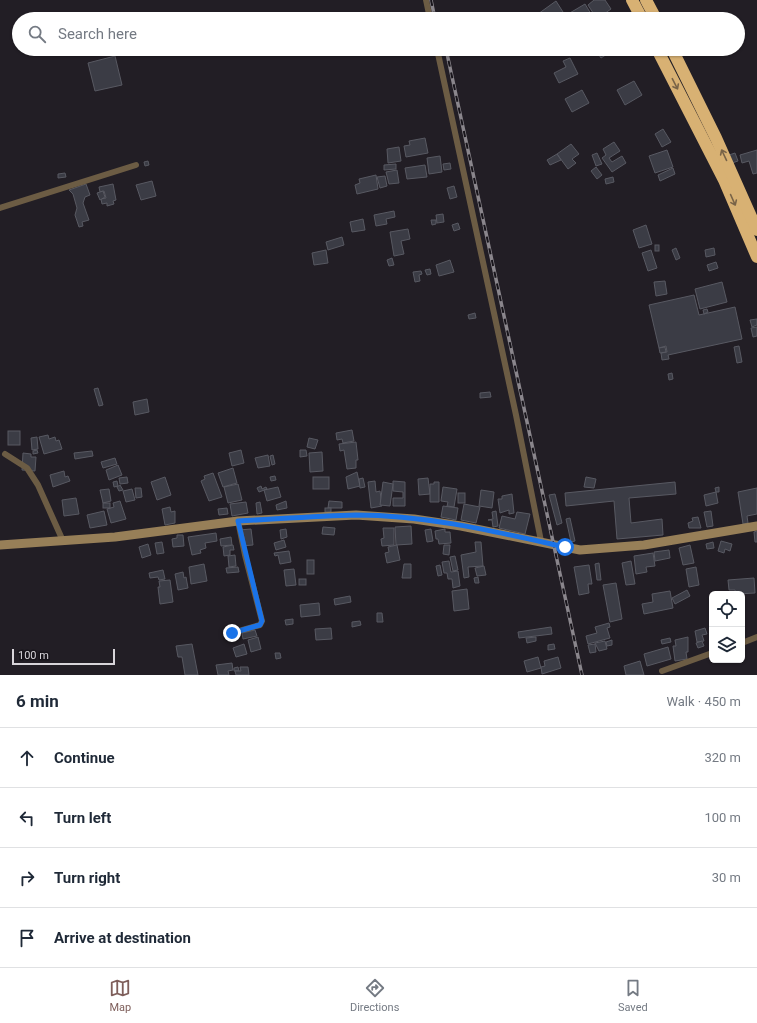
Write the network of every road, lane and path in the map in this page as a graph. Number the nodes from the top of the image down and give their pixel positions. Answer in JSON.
{"nodes":[{"id":1,"x":426,"y":0,"type":"edge"},
{"id":2,"x":632,"y":0,"type":"edge"},
{"id":3,"x":646,"y":0,"type":"edge"},
{"id":4,"x":429,"y":12,"type":"edge"},
{"id":5,"x":638,"y":12,"type":"edge"},
{"id":6,"x":652,"y":12,"type":"edge"},
{"id":7,"x":439,"y":56,"type":"edge"},
{"id":8,"x":661,"y":56,"type":"edge"},
{"id":9,"x":675,"y":56,"type":"edge"},
{"id":10,"x":136,"y":165,"type":"dead end"},
{"id":11,"x":0,"y":208,"type":"edge"},
{"id":12,"x":757,"y":230,"type":"edge"},
{"id":13,"x":757,"y":257,"type":"edge"},
{"id":14,"x":4,"y":454,"type":"dead end"},
{"id":15,"x":238,"y":521,"type":"junction"},
{"id":16,"x":757,"y":526,"type":"edge"},
{"id":17,"x":63,"y":541,"type":"junction"},
{"id":18,"x":541,"y":541,"type":"junction"},
{"id":19,"x":0,"y":545,"type":"edge"},
{"id":20,"x":232,"y":633,"type":"dead end"},
{"id":21,"x":757,"y":637,"type":"edge"},
{"id":22,"x":745,"y":642,"type":"edge"},
{"id":23,"x":709,"y":655,"type":"edge"},
{"id":24,"x":662,"y":671,"type":"dead end"}],
"edges":[{"from":1,"to":4,"type":"street"},
{"from":2,"to":5,"type":"highway"},
{"from":3,"to":6,"type":"highway"},
{"from":7,"to":18,"type":"street"},
{"from":8,"to":13,"type":"highway","one_way":true},
{"from":12,"to":9,"type":"highway","one_way":true},
{"from":10,"to":11,"type":"street"},
{"from":14,"to":17,"type":"street"},
{"from":15,"to":17,"type":"main road"},
{"from":15,"to":18,"type":"main road"},
{"from":15,"to":20,"type":"street"},
{"from":16,"to":18,"type":"main road"},
{"from":17,"to":19,"type":"main road"},
{"from":21,"to":22,"type":"street"},
{"from":23,"to":24,"type":"street"}]}
